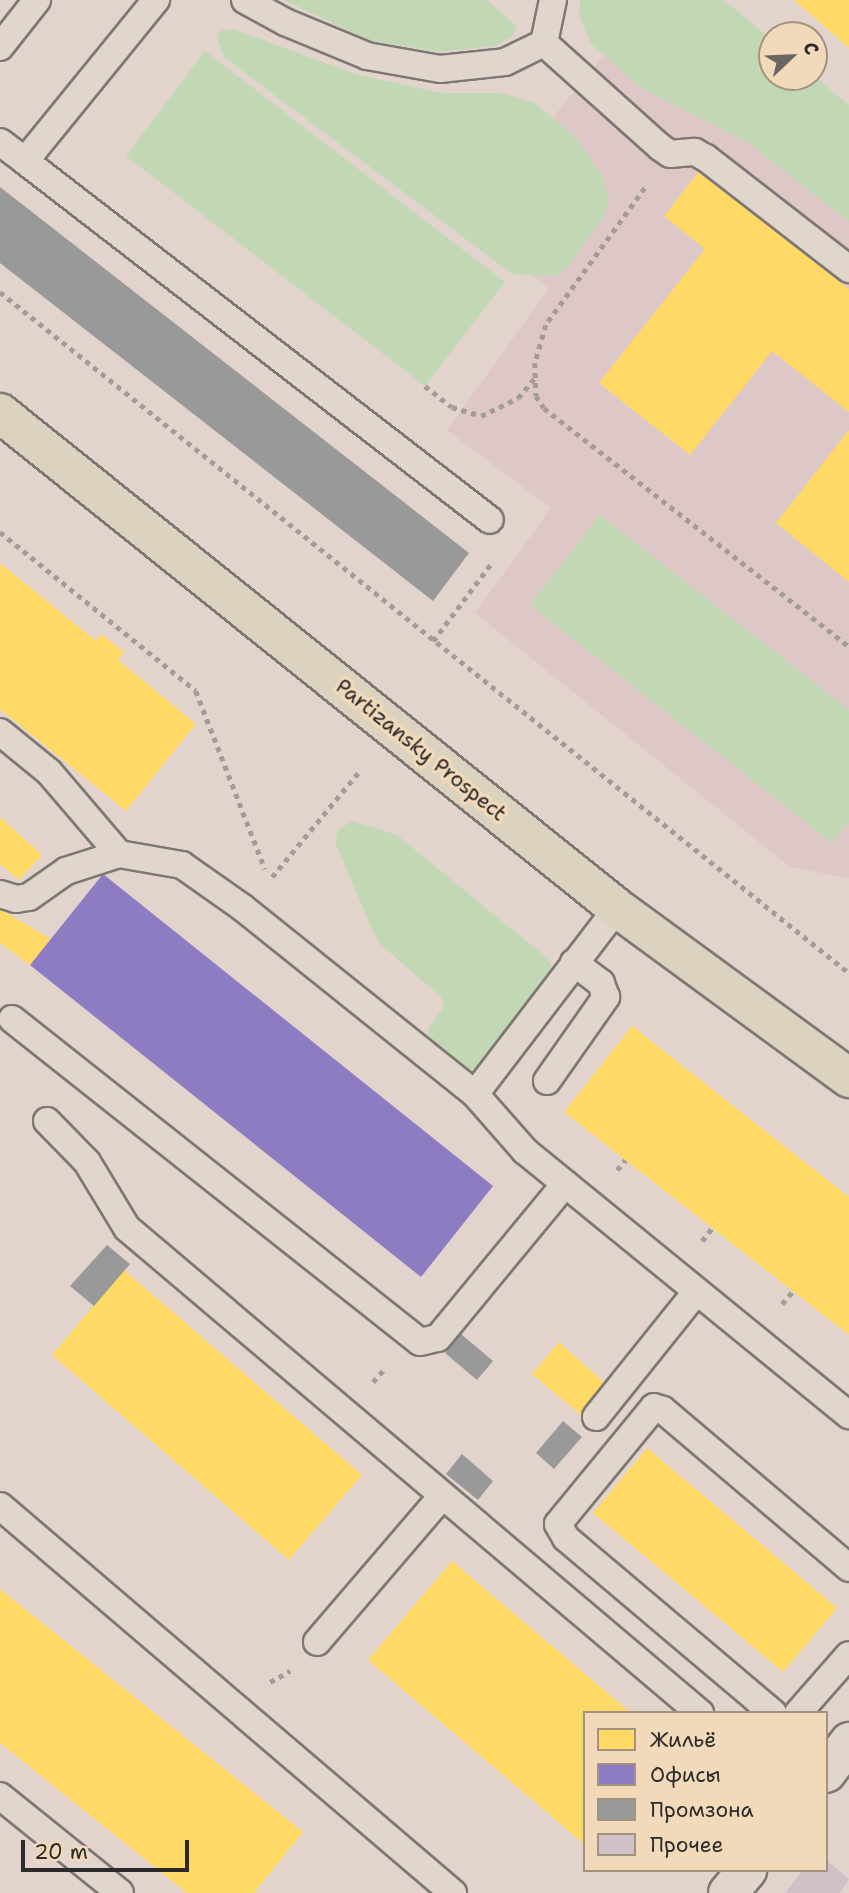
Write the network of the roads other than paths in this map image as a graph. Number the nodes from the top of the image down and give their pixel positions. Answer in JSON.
{"nodes":[{"id":1,"x":37,"y":0,"type":"edge"},
{"id":2,"x":156,"y":0,"type":"edge"},
{"id":3,"x":245,"y":0,"type":"edge"},
{"id":4,"x":553,"y":0,"type":"edge"},
{"id":5,"x":544,"y":43,"type":"junction"},
{"id":6,"x":0,"y":47,"type":"edge"},
{"id":7,"x":0,"y":142,"type":"edge"},
{"id":8,"x":25,"y":160,"type":"junction"},
{"id":9,"x":849,"y":269,"type":"edge"},
{"id":10,"x":0,"y":413,"type":"edge"},
{"id":11,"x":490,"y":520,"type":"road end"},
{"id":12,"x":0,"y":732,"type":"edge"},
{"id":13,"x":119,"y":854,"type":"junction"},
{"id":14,"x":0,"y":894,"type":"edge"},
{"id":15,"x":617,"y":908,"type":"junction"},
{"id":16,"x":574,"y":963,"type":"junction"},
{"id":17,"x":12,"y":1019,"type":"dead end"},
{"id":18,"x":847,"y":1073,"type":"edge"},
{"id":19,"x":547,"y":1081,"type":"dead end"},
{"id":20,"x":475,"y":1094,"type":"junction"},
{"id":21,"x":47,"y":1121,"type":"dead end"},
{"id":22,"x":565,"y":1184,"type":"junction"},
{"id":23,"x":697,"y":1291,"type":"junction"},
{"id":24,"x":849,"y":1415,"type":"edge"},
{"id":25,"x":596,"y":1417,"type":"dead end"},
{"id":26,"x":442,"y":1496,"type":"junction"},
{"id":27,"x":0,"y":1506,"type":"edge"},
{"id":28,"x":849,"y":1568,"type":"edge"},
{"id":29,"x":317,"y":1643,"type":"road end"},
{"id":30,"x":849,"y":1655,"type":"edge"},
{"id":31,"x":698,"y":1711,"type":"edge"},
{"id":32,"x":771,"y":1711,"type":"edge"},
{"id":33,"x":800,"y":1711,"type":"edge"},
{"id":34,"x":0,"y":1796,"type":"edge"},
{"id":35,"x":745,"y":1872,"type":"edge"},
{"id":36,"x":120,"y":1893,"type":"edge"},
{"id":37,"x":453,"y":1893,"type":"edge"},
{"id":38,"x":728,"y":1893,"type":"edge"}],
"edges":[{"from":1,"to":6,"type":"lane"},
{"from":2,"to":8,"type":"lane"},
{"from":3,"to":5,"type":"lane"},
{"from":4,"to":5,"type":"lane"},
{"from":5,"to":9,"type":"lane"},
{"from":7,"to":8,"type":"lane"},
{"from":8,"to":11,"type":"lane"},
{"from":10,"to":15,"type":"main road","name":"Partizansky Prospect"},
{"from":12,"to":13,"type":"lane"},
{"from":13,"to":14,"type":"lane"},
{"from":13,"to":20,"type":"lane"},
{"from":15,"to":16,"type":"lane"},
{"from":15,"to":18,"type":"main road","name":"Partizansky Prospect"},
{"from":16,"to":19,"type":"lane"},
{"from":16,"to":20,"type":"lane"},
{"from":17,"to":22,"type":"lane"},
{"from":20,"to":22,"type":"lane"},
{"from":21,"to":26,"type":"lane"},
{"from":22,"to":23,"type":"lane"},
{"from":23,"to":24,"type":"lane"},
{"from":23,"to":25,"type":"lane"},
{"from":26,"to":29,"type":"lane"},
{"from":26,"to":31,"type":"lane"},
{"from":27,"to":37,"type":"lane"},
{"from":28,"to":32,"type":"lane"},
{"from":30,"to":33,"type":"lane"},
{"from":34,"to":36,"type":"lane"},
{"from":35,"to":38,"type":"street"}]}
